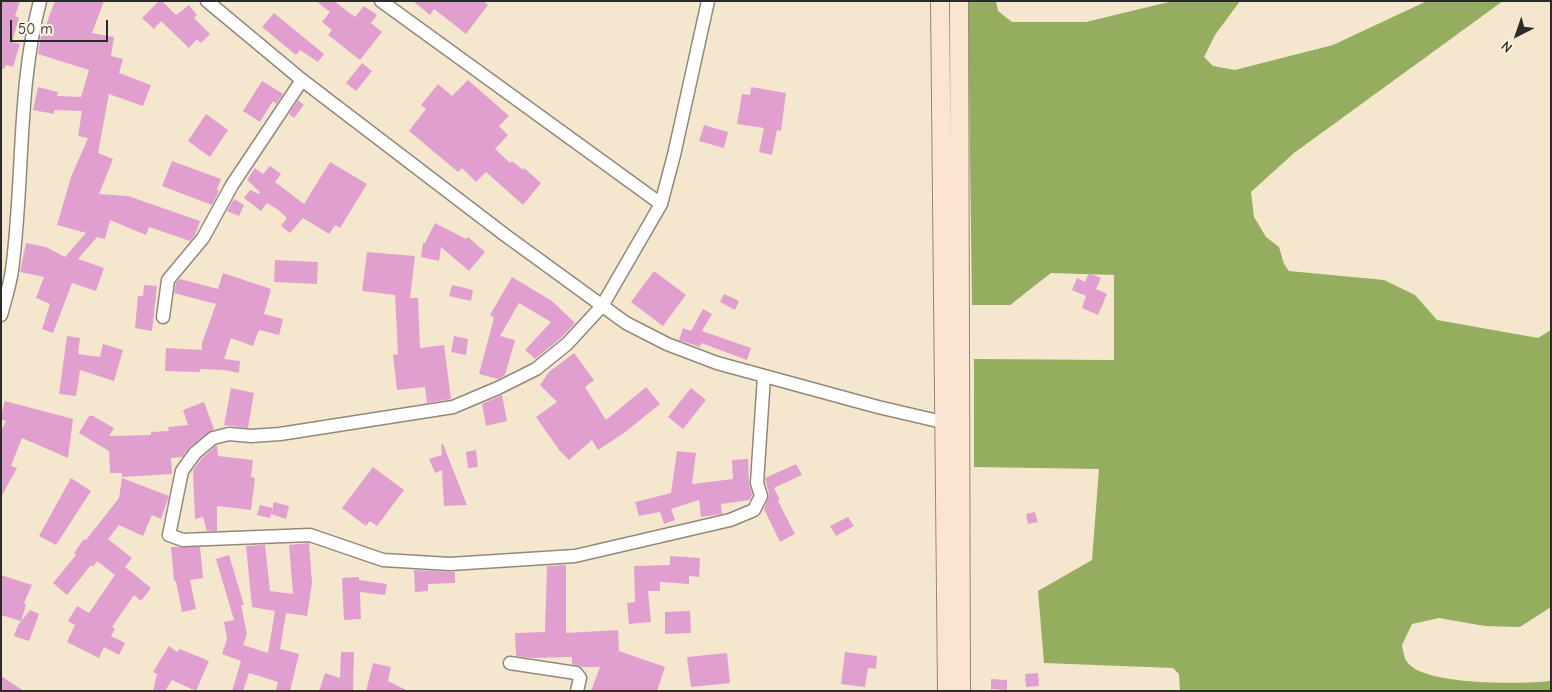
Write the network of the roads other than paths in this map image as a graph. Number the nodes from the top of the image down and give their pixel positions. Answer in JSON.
{"nodes":[{"id":1,"x":40,"y":1,"type":"edge"},
{"id":2,"x":381,"y":1,"type":"edge"},
{"id":3,"x":708,"y":1,"type":"edge"},
{"id":4,"x":940,"y":1,"type":"edge"},
{"id":5,"x":959,"y":1,"type":"edge"},
{"id":6,"x":211,"y":3,"type":"edge"},
{"id":7,"x":302,"y":80,"type":"junction"},
{"id":8,"x":661,"y":204,"type":"junction"},
{"id":9,"x":602,"y":306,"type":"junction"},
{"id":10,"x":2,"y":311,"type":"edge"},
{"id":11,"x":163,"y":317,"type":"dead end"},
{"id":12,"x":764,"y":376,"type":"junction"},
{"id":13,"x":953,"y":424,"type":"junction"},
{"id":14,"x":510,"y":663,"type":"dead end"},
{"id":15,"x":577,"y":691,"type":"edge"},
{"id":16,"x":947,"y":691,"type":"edge"},
{"id":17,"x":961,"y":691,"type":"edge"}],
"edges":[{"from":1,"to":10,"type":"street"},
{"from":2,"to":8,"type":"street"},
{"from":3,"to":8,"type":"street"},
{"from":4,"to":13,"type":"main road"},
{"from":5,"to":13,"type":"main road"},
{"from":6,"to":7,"type":"street"},
{"from":7,"to":9,"type":"street"},
{"from":7,"to":11,"type":"street"},
{"from":8,"to":9,"type":"street"},
{"from":9,"to":12,"type":"street"},
{"from":9,"to":12,"type":"street"},
{"from":12,"to":13,"type":"street"},
{"from":13,"to":16,"type":"main road"},
{"from":13,"to":17,"type":"main road"},
{"from":14,"to":15,"type":"street"}]}
